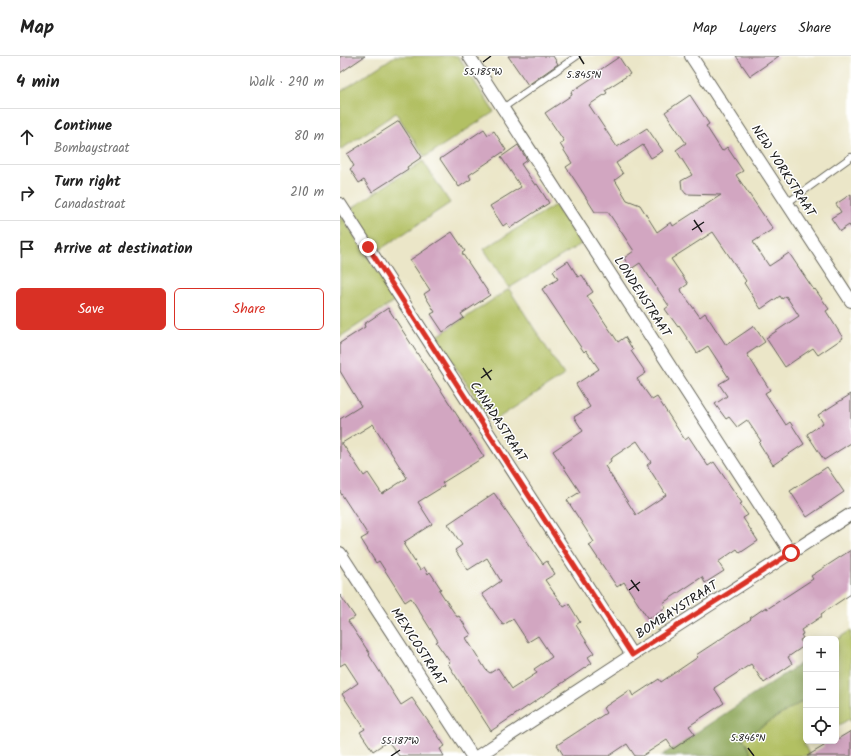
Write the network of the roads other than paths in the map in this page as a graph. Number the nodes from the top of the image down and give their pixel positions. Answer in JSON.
{"nodes":[{"id":1,"x":469,"y":56,"type":"edge"},
{"id":2,"x":577,"y":56,"type":"edge"},
{"id":3,"x":691,"y":56,"type":"edge"},
{"id":4,"x":503,"y":108,"type":"junction"},
{"id":5,"x":851,"y":157,"type":"edge"},
{"id":6,"x":787,"y":203,"type":"junction"},
{"id":7,"x":340,"y":204,"type":"edge"},
{"id":8,"x":851,"y":301,"type":"edge"},
{"id":9,"x":851,"y":514,"type":"edge"},
{"id":10,"x":340,"y":553,"type":"edge"},
{"id":11,"x":791,"y":553,"type":"junction"},
{"id":12,"x":632,"y":655,"type":"junction"},
{"id":13,"x":472,"y":756,"type":"edge"},
{"id":14,"x":478,"y":756,"type":"edge"}],
"edges":[{"from":1,"to":4,"type":"street","name":"LONDENSTRAAT"},
{"from":2,"to":4,"type":"lane"},
{"from":3,"to":6,"type":"street","name":"NEW YORKSTRAAT"},
{"from":4,"to":11,"type":"street","name":"LONDENSTRAAT"},
{"from":5,"to":6,"type":"lane"},
{"from":6,"to":8,"type":"street","name":"NEW YORKSTRAAT"},
{"from":7,"to":12,"type":"street","name":"CANADASTRAAT"},
{"from":9,"to":11,"type":"street","name":"BOMBAYSTRAAT"},
{"from":10,"to":13,"type":"street","name":"MEXICOSTRAAT"},
{"from":11,"to":12,"type":"street","name":"BOMBAYSTRAAT"},
{"from":12,"to":14,"type":"street","name":"BOMBAYSTRAAT"}]}
